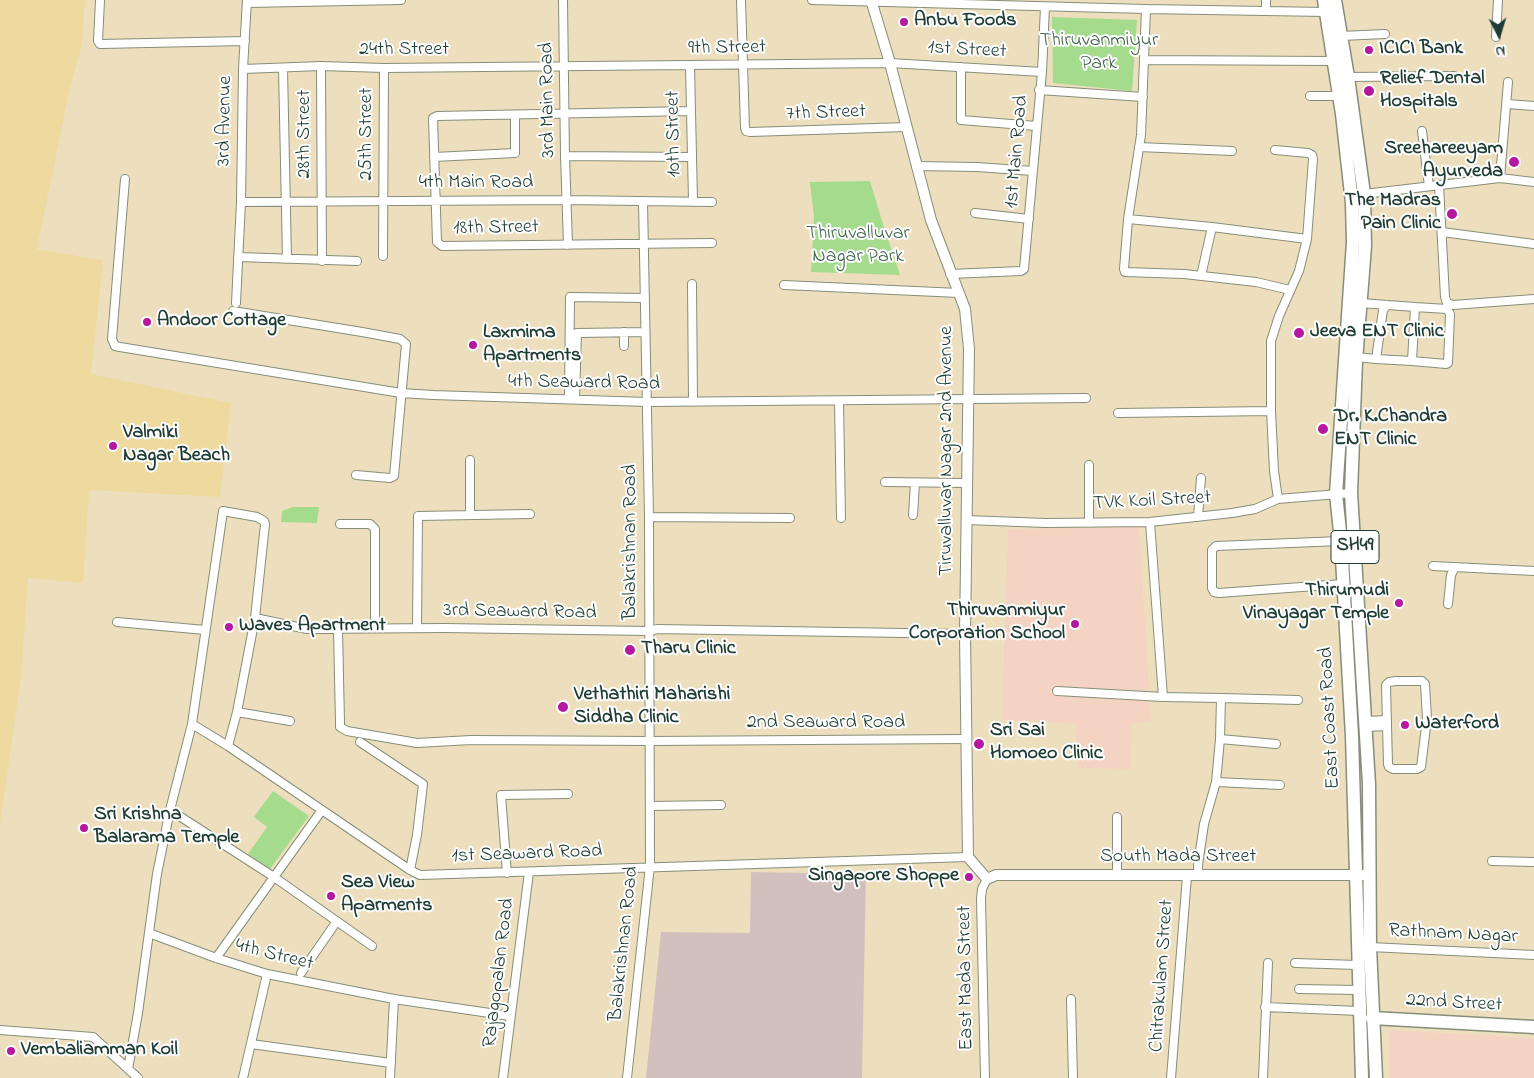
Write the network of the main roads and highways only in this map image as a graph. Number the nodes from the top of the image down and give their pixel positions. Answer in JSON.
{"nodes":[{"id":1,"x":1330,"y":5,"type":"edge"},
{"id":2,"x":1372,"y":1018,"type":"junction"},
{"id":3,"x":1534,"y":1027,"type":"edge"},
{"id":4,"x":1362,"y":1076,"type":"edge"},
{"id":5,"x":1376,"y":1077,"type":"edge"}],
"edges":[{"from":1,"to":2,"type":"main road","name":"East Coast Road","number":"SH49"},
{"from":1,"to":4,"type":"main road","name":"East Coast Road","number":"SH49"},
{"from":2,"to":3,"type":"main road","name":"22nd Street"},
{"from":2,"to":5,"type":"main road","number":"SH49"},
{"from":4,"to":5,"type":"main road"}]}
